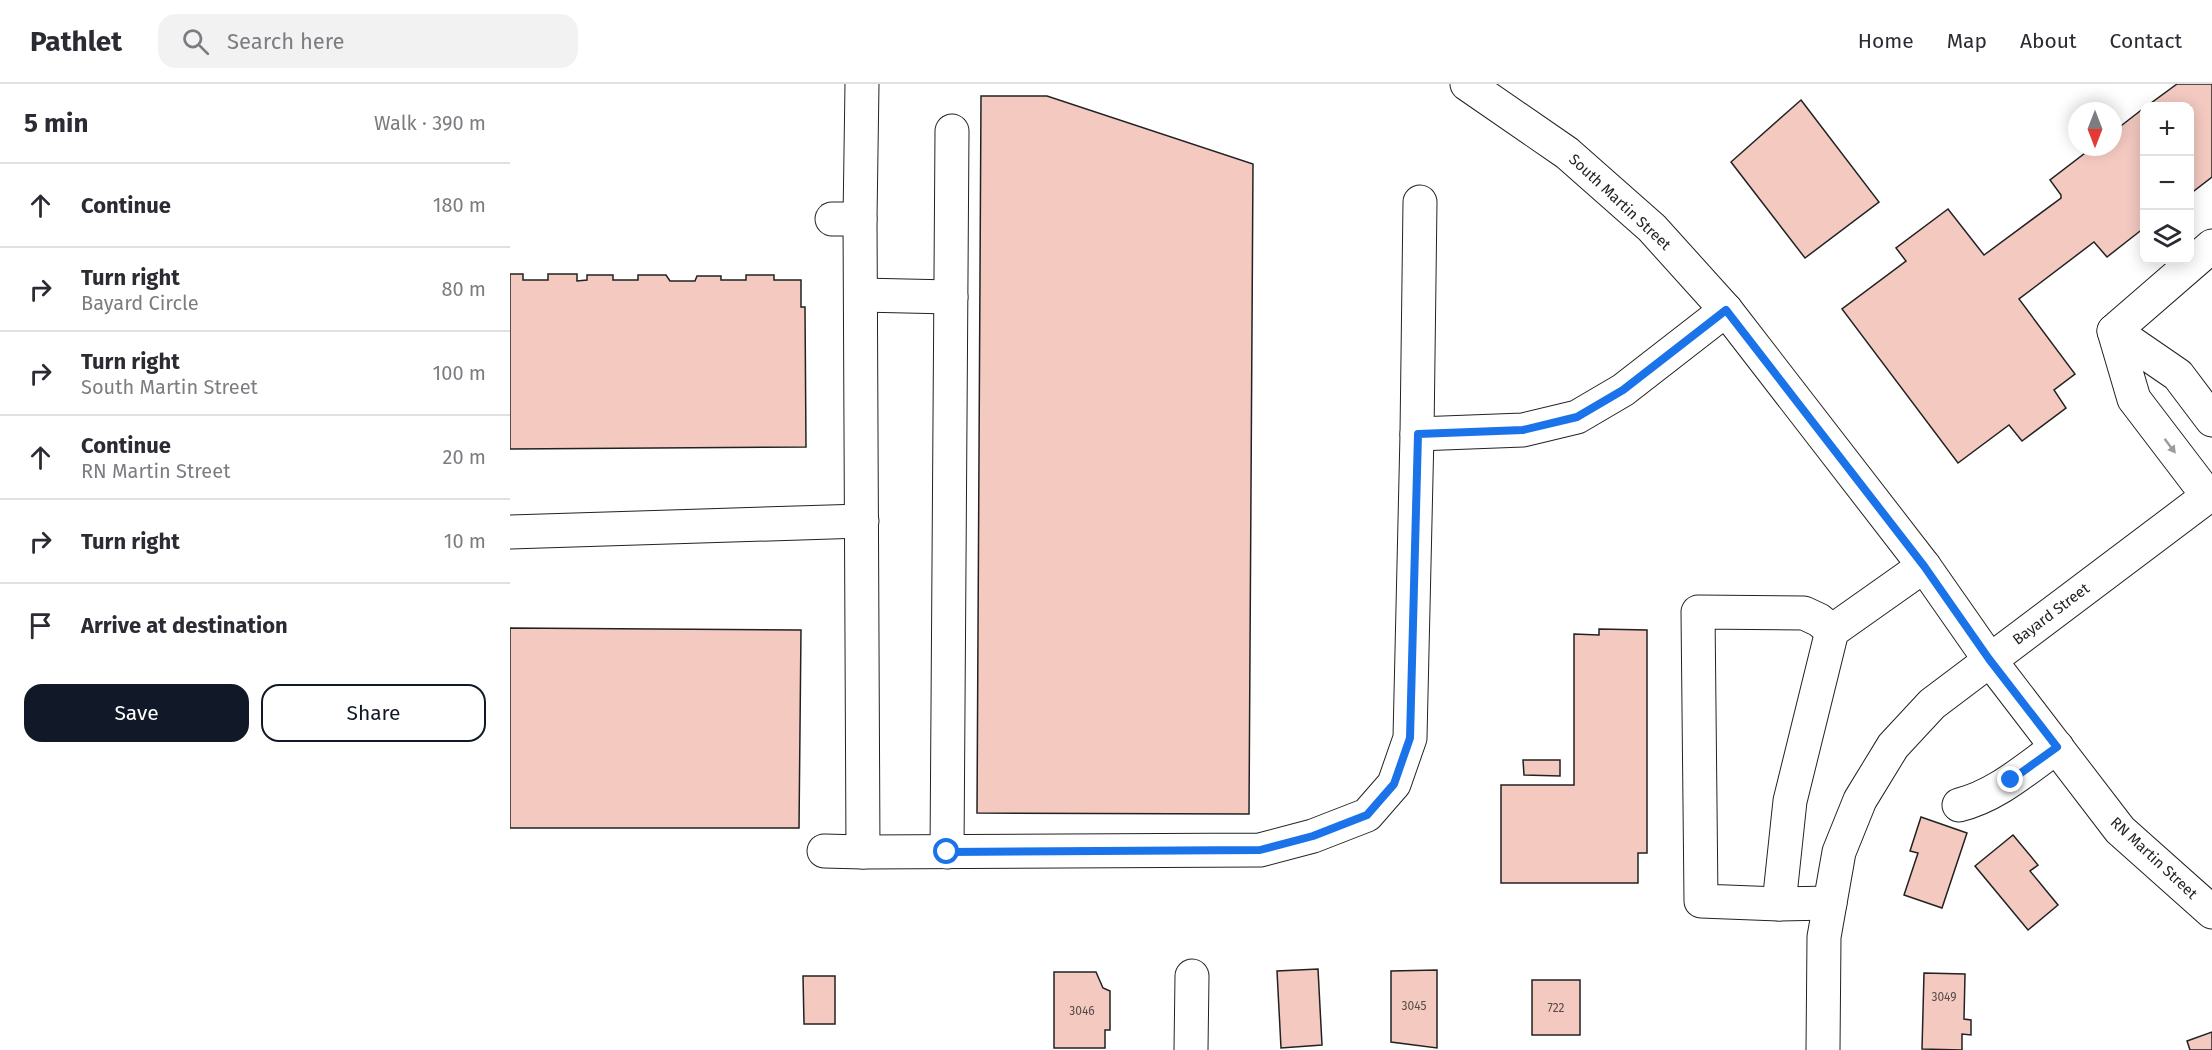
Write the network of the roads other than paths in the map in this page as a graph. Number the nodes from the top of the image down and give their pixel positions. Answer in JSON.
{"nodes":[{"id":1,"x":1467,"y":84,"type":"edge"},
{"id":2,"x":863,"y":87,"type":"edge"},
{"id":3,"x":952,"y":131,"type":"dead end"},
{"id":4,"x":1420,"y":202,"type":"dead end"},
{"id":5,"x":2212,"y":246,"type":"edge"},
{"id":6,"x":861,"y":295,"type":"junction"},
{"id":7,"x":951,"y":297,"type":"junction"},
{"id":8,"x":1726,"y":310,"type":"junction"},
{"id":9,"x":2114,"y":331,"type":"junction"},
{"id":10,"x":2206,"y":400,"type":"edge"},
{"id":11,"x":1418,"y":434,"type":"junction"},
{"id":12,"x":2210,"y":495,"type":"edge"},
{"id":13,"x":862,"y":521,"type":"junction"},
{"id":14,"x":510,"y":532,"type":"edge"},
{"id":15,"x":1924,"y":566,"type":"junction"},
{"id":16,"x":1832,"y":631,"type":"junction"},
{"id":17,"x":1989,"y":659,"type":"junction"},
{"id":18,"x":2057,"y":747,"type":"junction"},
{"id":19,"x":1959,"y":805,"type":"dead end"},
{"id":20,"x":824,"y":851,"type":"dead end"},
{"id":21,"x":863,"y":852,"type":"junction"},
{"id":22,"x":947,"y":852,"type":"junction"},
{"id":23,"x":1830,"y":903,"type":"junction"},
{"id":24,"x":1779,"y":904,"type":"junction"},
{"id":25,"x":2212,"y":912,"type":"edge"},
{"id":26,"x":1192,"y":976,"type":"dead end"},
{"id":27,"x":1191,"y":1050,"type":"edge"},
{"id":28,"x":1824,"y":1050,"type":"edge"}],
"edges":[{"from":1,"to":8,"type":"street","name":"South Martin Street"},
{"from":2,"to":6,"type":"street"},
{"from":3,"to":7,"type":"street"},
{"from":4,"to":11,"type":"street"},
{"from":5,"to":9,"type":"street"},
{"from":6,"to":7,"type":"street"},
{"from":6,"to":13,"type":"street"},
{"from":7,"to":22,"type":"street"},
{"from":8,"to":11,"type":"street"},
{"from":8,"to":15,"type":"street","name":"South Martin Street"},
{"from":9,"to":10,"type":"street"},
{"from":9,"to":12,"type":"street","one_way":true},
{"from":11,"to":22,"type":"street"},
{"from":12,"to":17,"type":"street","name":"Bayard Street"},
{"from":13,"to":14,"type":"street"},
{"from":13,"to":21,"type":"street"},
{"from":15,"to":16,"type":"street"},
{"from":15,"to":17,"type":"street","name":"South Martin Street"},
{"from":16,"to":24,"type":"street"},
{"from":16,"to":24,"type":"street"},
{"from":17,"to":18,"type":"street","name":"RN Martin Street"},
{"from":17,"to":23,"type":"street","name":"Bayard Street"},
{"from":18,"to":19,"type":"street"},
{"from":18,"to":25,"type":"street","name":"RN Martin Street"},
{"from":20,"to":21,"type":"street"},
{"from":21,"to":22,"type":"street"},
{"from":23,"to":24,"type":"street"},
{"from":23,"to":28,"type":"street","name":"Bayard Street"},
{"from":26,"to":27,"type":"street"}]}
